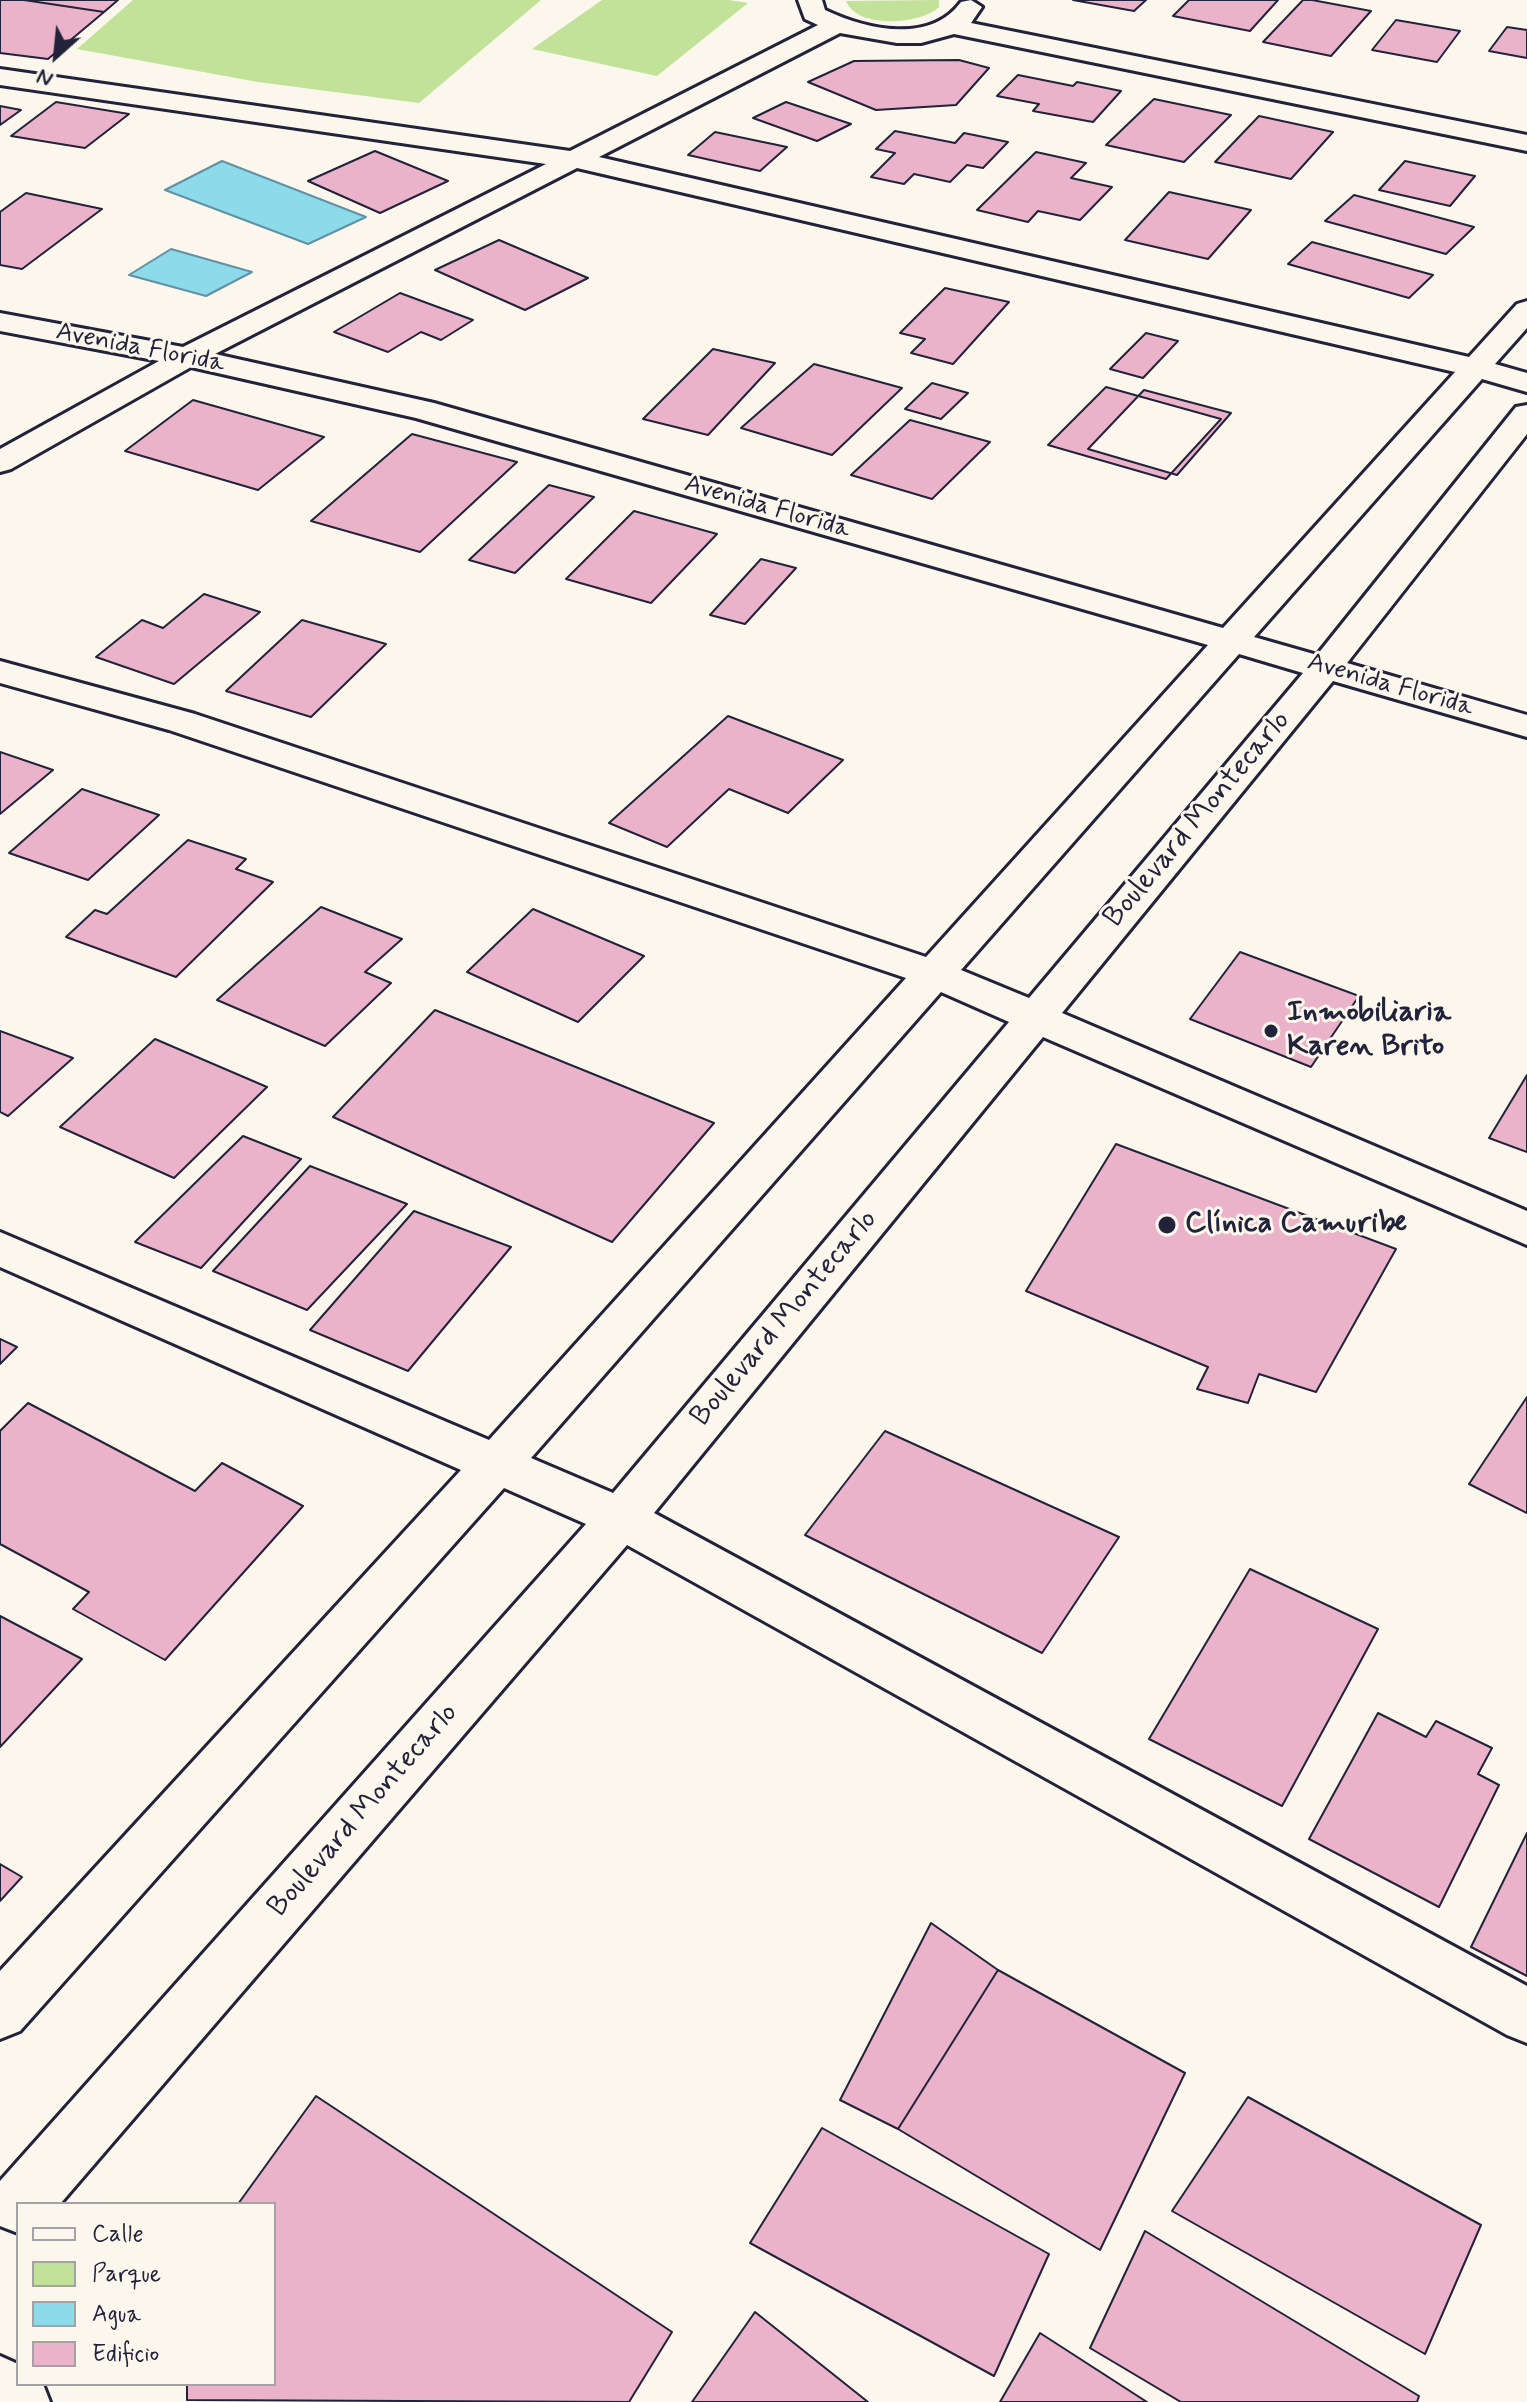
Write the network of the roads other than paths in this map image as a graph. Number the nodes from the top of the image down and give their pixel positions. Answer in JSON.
{"nodes":[{"id":1,"x":809,"y":0,"type":"edge"},
{"id":2,"x":969,"y":2,"type":"edge"},
{"id":3,"x":951,"y":26,"type":"junction"},
{"id":4,"x":834,"y":27,"type":"junction"},
{"id":5,"x":0,"y":77,"type":"edge"},
{"id":6,"x":1527,"y":118,"type":"edge"},
{"id":7,"x":1527,"y":143,"type":"edge"},
{"id":8,"x":576,"y":160,"type":"junction"},
{"id":9,"x":1527,"y":310,"type":"edge"},
{"id":10,"x":0,"y":322,"type":"edge"},
{"id":11,"x":187,"y":357,"type":"junction"},
{"id":12,"x":1474,"y":367,"type":"junction"},
{"id":13,"x":1527,"y":383,"type":"edge"},
{"id":14,"x":1527,"y":414,"type":"edge"},
{"id":15,"x":0,"y":462,"type":"edge"},
{"id":16,"x":1230,"y":641,"type":"junction"},
{"id":17,"x":1326,"y":667,"type":"junction"},
{"id":18,"x":0,"y":672,"type":"edge"},
{"id":19,"x":1527,"y":726,"type":"edge"},
{"id":20,"x":935,"y":974,"type":"junction"},
{"id":21,"x":1034,"y":1017,"type":"junction"},
{"id":22,"x":1527,"y":1229,"type":"edge"},
{"id":23,"x":0,"y":1248,"type":"edge"},
{"id":24,"x":497,"y":1463,"type":"junction"},
{"id":25,"x":621,"y":1518,"type":"junction"},
{"id":26,"x":0,"y":2012,"type":"edge"},
{"id":27,"x":1527,"y":2016,"type":"edge"},
{"id":28,"x":13,"y":2203,"type":"edge"},
{"id":29,"x":0,"y":2388,"type":"edge"},
{"id":30,"x":18,"y":2402,"type":"edge"}],
"edges":[{"from":1,"to":4,"type":"street"},
{"from":2,"to":3,"type":"street"},
{"from":2,"to":6,"type":"street"},
{"from":3,"to":4,"type":"street"},
{"from":3,"to":7,"type":"street"},
{"from":4,"to":8,"type":"street"},
{"from":5,"to":8,"type":"street"},
{"from":8,"to":11,"type":"street"},
{"from":8,"to":12,"type":"street"},
{"from":9,"to":12,"type":"street"},
{"from":10,"to":11,"type":"street","name":"Avenida Florida"},
{"from":11,"to":15,"type":"street"},
{"from":11,"to":16,"type":"street","name":"Avenida Florida"},
{"from":12,"to":13,"type":"street"},
{"from":12,"to":16,"type":"street"},
{"from":14,"to":17,"type":"street","name":"Boulevard Montecarlo"},
{"from":16,"to":17,"type":"street","name":"Avenida Florida"},
{"from":16,"to":20,"type":"street"},
{"from":17,"to":19,"type":"street","name":"Avenida Florida"},
{"from":17,"to":21,"type":"street","name":"Boulevard Montecarlo"},
{"from":18,"to":20,"type":"street"},
{"from":20,"to":21,"type":"street"},
{"from":20,"to":24,"type":"street"},
{"from":21,"to":22,"type":"street"},
{"from":21,"to":25,"type":"street","name":"Boulevard Montecarlo"},
{"from":23,"to":24,"type":"street"},
{"from":24,"to":25,"type":"street"},
{"from":24,"to":26,"type":"street"},
{"from":25,"to":27,"type":"street"},
{"from":25,"to":28,"type":"street","name":"Boulevard Montecarlo"},
{"from":29,"to":30,"type":"street"}]}
